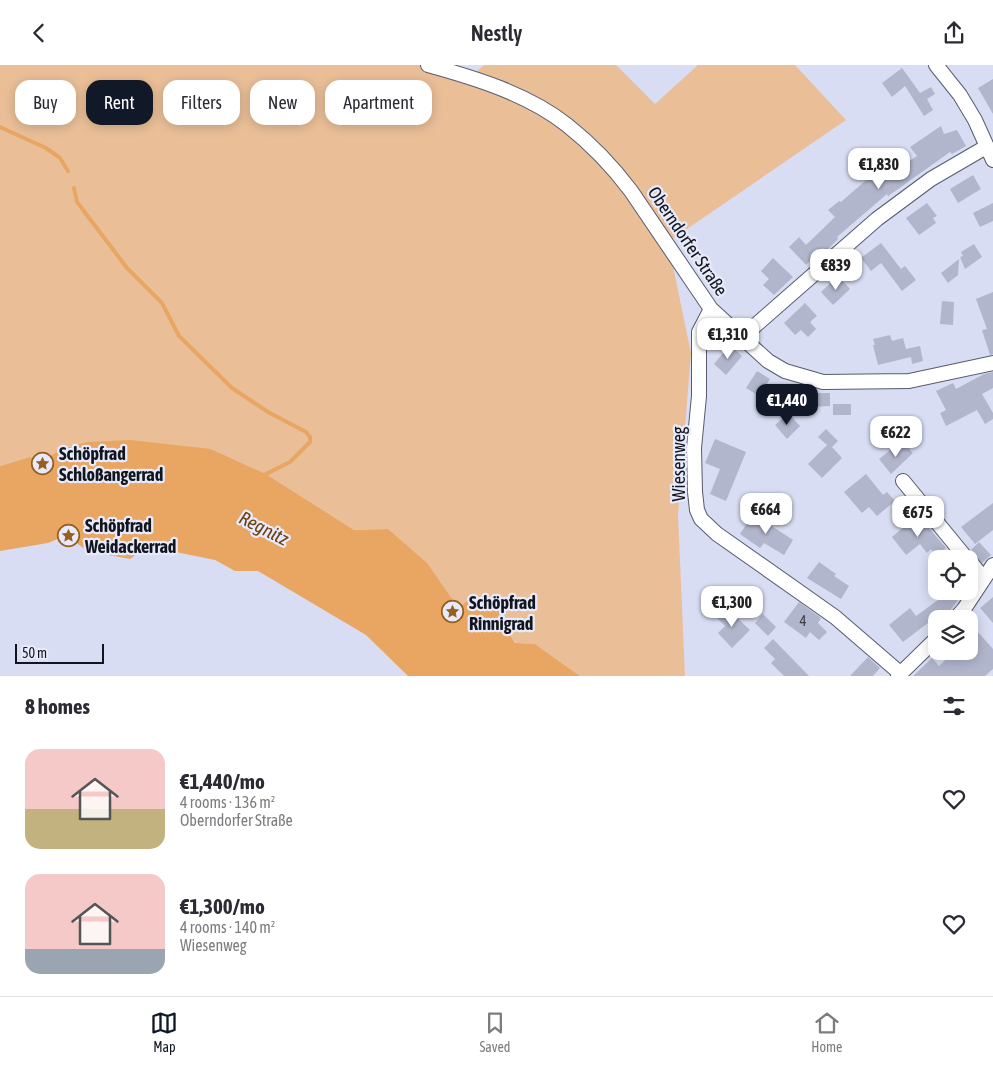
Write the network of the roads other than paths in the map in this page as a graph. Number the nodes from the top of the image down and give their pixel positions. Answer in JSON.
{"nodes":[{"id":1,"x":428,"y":65,"type":"edge"},
{"id":2,"x":936,"y":65,"type":"edge"},
{"id":3,"x":986,"y":147,"type":"junction"},
{"id":4,"x":993,"y":160,"type":"edge"},
{"id":5,"x":711,"y":309,"type":"junction"},
{"id":6,"x":742,"y":339,"type":"junction"},
{"id":7,"x":993,"y":363,"type":"edge"},
{"id":8,"x":903,"y":481,"type":"dead end"},
{"id":9,"x":960,"y":550,"type":"edge"},
{"id":10,"x":993,"y":565,"type":"edge"},
{"id":11,"x":978,"y":572,"type":"edge"},
{"id":12,"x":984,"y":579,"type":"junction"},
{"id":13,"x":962,"y":610,"type":"edge"},
{"id":14,"x":928,"y":647,"type":"edge"},
{"id":15,"x":899,"y":675,"type":"edge"}],
"edges":[{"from":1,"to":5,"type":"street","name":"Oberndorfer Straße"},
{"from":2,"to":3,"type":"street"},
{"from":3,"to":4,"type":"street"},
{"from":3,"to":6,"type":"street"},
{"from":5,"to":6,"type":"street","name":"Oberndorfer Straße"},
{"from":5,"to":15,"type":"street","name":"Wiesenweg"},
{"from":6,"to":7,"type":"street","name":"Oberndorfer Straße"},
{"from":8,"to":9,"type":"street"},
{"from":10,"to":12,"type":"street"},
{"from":11,"to":12,"type":"street"},
{"from":12,"to":13,"type":"street"},
{"from":14,"to":15,"type":"street"}]}
